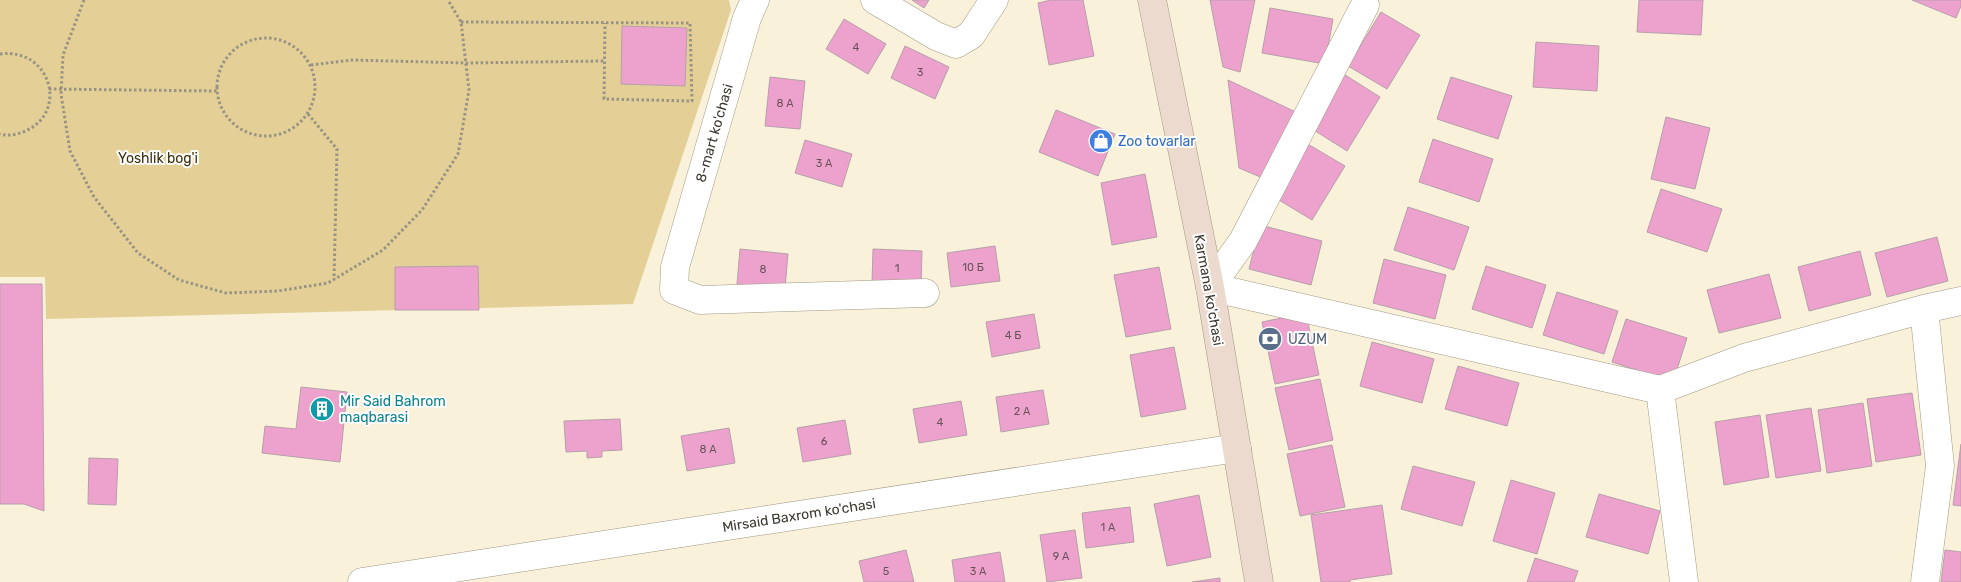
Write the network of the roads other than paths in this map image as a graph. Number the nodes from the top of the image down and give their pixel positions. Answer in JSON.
{"nodes":[{"id":1,"x":755,"y":0,"type":"edge"},
{"id":2,"x":875,"y":0,"type":"edge"},
{"id":3,"x":994,"y":0,"type":"edge"},
{"id":4,"x":1152,"y":0,"type":"edge"},
{"id":5,"x":1365,"y":5,"type":"dead end"},
{"id":6,"x":1210,"y":287,"type":"junction"},
{"id":7,"x":925,"y":293,"type":"dead end"},
{"id":8,"x":1961,"y":301,"type":"edge"},
{"id":9,"x":1924,"y":309,"type":"junction"},
{"id":10,"x":1660,"y":390,"type":"junction"},
{"id":11,"x":1237,"y":448,"type":"junction"},
{"id":12,"x":362,"y":582,"type":"edge"},
{"id":13,"x":1259,"y":582,"type":"edge"},
{"id":14,"x":1684,"y":582,"type":"edge"},
{"id":15,"x":1925,"y":582,"type":"edge"}],
"edges":[{"from":1,"to":7,"type":"street","name":"8-mart ko'chasi"},
{"from":2,"to":3,"type":"street"},
{"from":4,"to":6,"type":"main road","name":"Karmana ko'chasi"},
{"from":5,"to":6,"type":"street"},
{"from":6,"to":10,"type":"street"},
{"from":6,"to":11,"type":"main road","name":"Karmana ko'chasi"},
{"from":8,"to":9,"type":"street"},
{"from":9,"to":10,"type":"street"},
{"from":9,"to":15,"type":"street"},
{"from":10,"to":14,"type":"street"},
{"from":11,"to":12,"type":"street","name":"Mirsaid Baxrom ko'chasi"},
{"from":11,"to":13,"type":"main road","name":"Karmana ko'chasi"}]}
